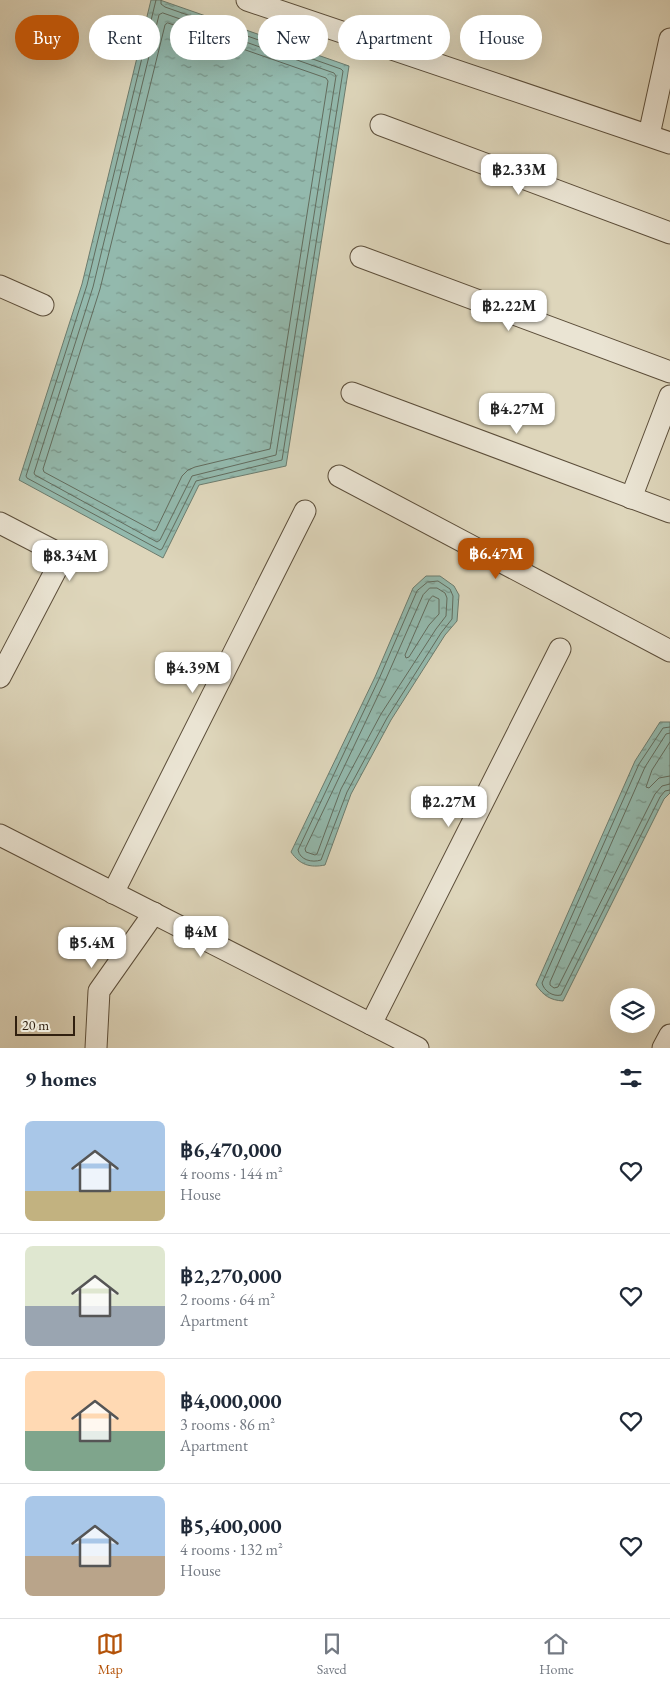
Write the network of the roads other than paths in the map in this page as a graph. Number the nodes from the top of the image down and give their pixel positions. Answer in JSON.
{"nodes":[{"id":1,"x":249,"y":0,"type":"edge"},
{"id":2,"x":670,"y":39,"type":"edge"},
{"id":3,"x":381,"y":124,"type":"dead end"},
{"id":4,"x":649,"y":136,"type":"junction"},
{"id":5,"x":670,"y":143,"type":"edge"},
{"id":6,"x":670,"y":234,"type":"edge"},
{"id":7,"x":361,"y":258,"type":"dead end"},
{"id":8,"x":0,"y":286,"type":"edge"},
{"id":9,"x":44,"y":305,"type":"dead end"},
{"id":10,"x":670,"y":372,"type":"edge"},
{"id":11,"x":352,"y":393,"type":"dead end"},
{"id":12,"x":670,"y":396,"type":"edge"},
{"id":13,"x":339,"y":476,"type":"dead end"},
{"id":14,"x":631,"y":498,"type":"junction"},
{"id":15,"x":305,"y":511,"type":"dead end"},
{"id":16,"x":670,"y":512,"type":"edge"},
{"id":17,"x":0,"y":523,"type":"edge"},
{"id":18,"x":560,"y":649,"type":"dead end"},
{"id":19,"x":670,"y":652,"type":"edge"},
{"id":20,"x":0,"y":677,"type":"edge"},
{"id":21,"x":0,"y":835,"type":"edge"},
{"id":22,"x":114,"y":893,"type":"junction"},
{"id":23,"x":154,"y":913,"type":"junction"},
{"id":24,"x":371,"y":1024,"type":"junction"},
{"id":25,"x":670,"y":1035,"type":"edge"},
{"id":26,"x":96,"y":1048,"type":"edge"},
{"id":27,"x":418,"y":1048,"type":"edge"},
{"id":28,"x":663,"y":1048,"type":"edge"}],
"edges":[{"from":1,"to":4,"type":"street"},
{"from":2,"to":4,"type":"street"},
{"from":3,"to":6,"type":"street"},
{"from":4,"to":5,"type":"street"},
{"from":7,"to":10,"type":"street"},
{"from":8,"to":9,"type":"street"},
{"from":11,"to":14,"type":"street"},
{"from":12,"to":14,"type":"street"},
{"from":13,"to":19,"type":"street"},
{"from":14,"to":16,"type":"street"},
{"from":15,"to":22,"type":"street"},
{"from":17,"to":20,"type":"street"},
{"from":18,"to":24,"type":"street"},
{"from":21,"to":22,"type":"street"},
{"from":22,"to":23,"type":"street"},
{"from":23,"to":24,"type":"street"},
{"from":23,"to":26,"type":"street"},
{"from":24,"to":27,"type":"street"},
{"from":25,"to":28,"type":"street"}]}
